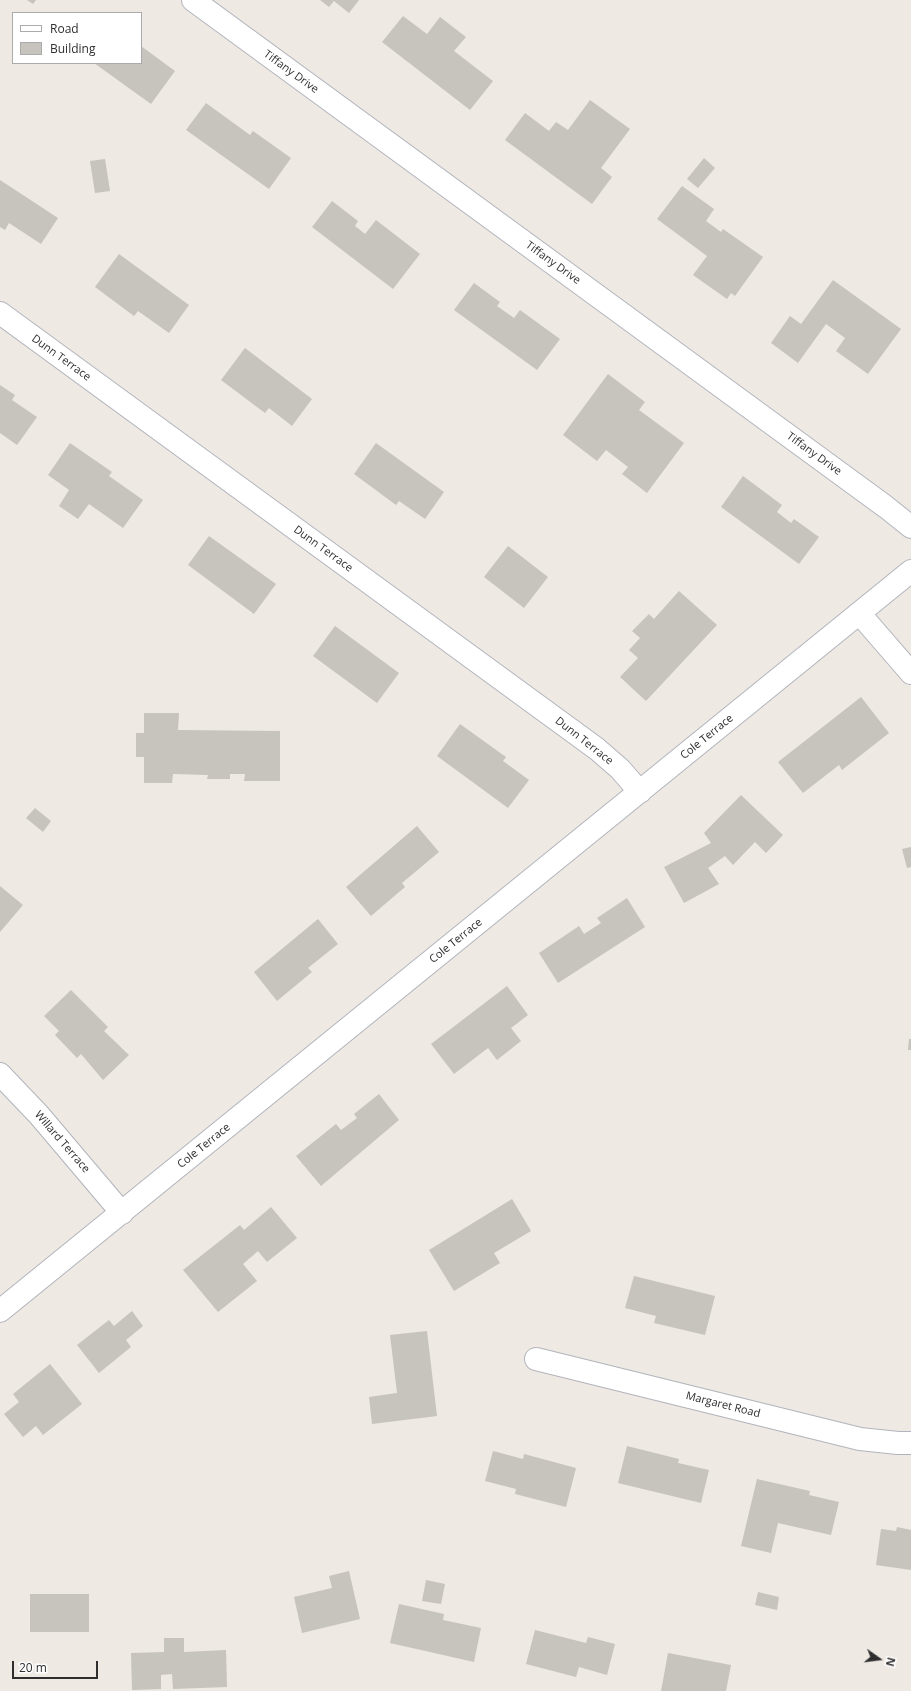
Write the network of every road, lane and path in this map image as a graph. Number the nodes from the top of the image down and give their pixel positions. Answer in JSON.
{"nodes":[{"id":1,"x":193,"y":0,"type":"edge"},
{"id":2,"x":0,"y":313,"type":"edge"},
{"id":3,"x":911,"y":528,"type":"edge"},
{"id":4,"x":911,"y":571,"type":"edge"},
{"id":5,"x":859,"y":613,"type":"junction"},
{"id":6,"x":911,"y":673,"type":"edge"},
{"id":7,"x":640,"y":792,"type":"junction"},
{"id":8,"x":0,"y":1074,"type":"edge"},
{"id":9,"x":122,"y":1213,"type":"junction"},
{"id":10,"x":0,"y":1311,"type":"edge"},
{"id":11,"x":536,"y":1359,"type":"dead end"},
{"id":12,"x":911,"y":1443,"type":"edge"}],
"edges":[{"from":1,"to":3,"type":"street","name":"Tiffany Drive"},
{"from":2,"to":7,"type":"street","name":"Dunn Terrace"},
{"from":4,"to":5,"type":"street","name":"Cole Terrace"},
{"from":5,"to":6,"type":"street"},
{"from":5,"to":7,"type":"street","name":"Cole Terrace"},
{"from":7,"to":9,"type":"street","name":"Cole Terrace"},
{"from":8,"to":9,"type":"street","name":"Willard Terrace"},
{"from":9,"to":10,"type":"street","name":"Cole Terrace"},
{"from":11,"to":12,"type":"street","name":"Margaret Road"}]}
